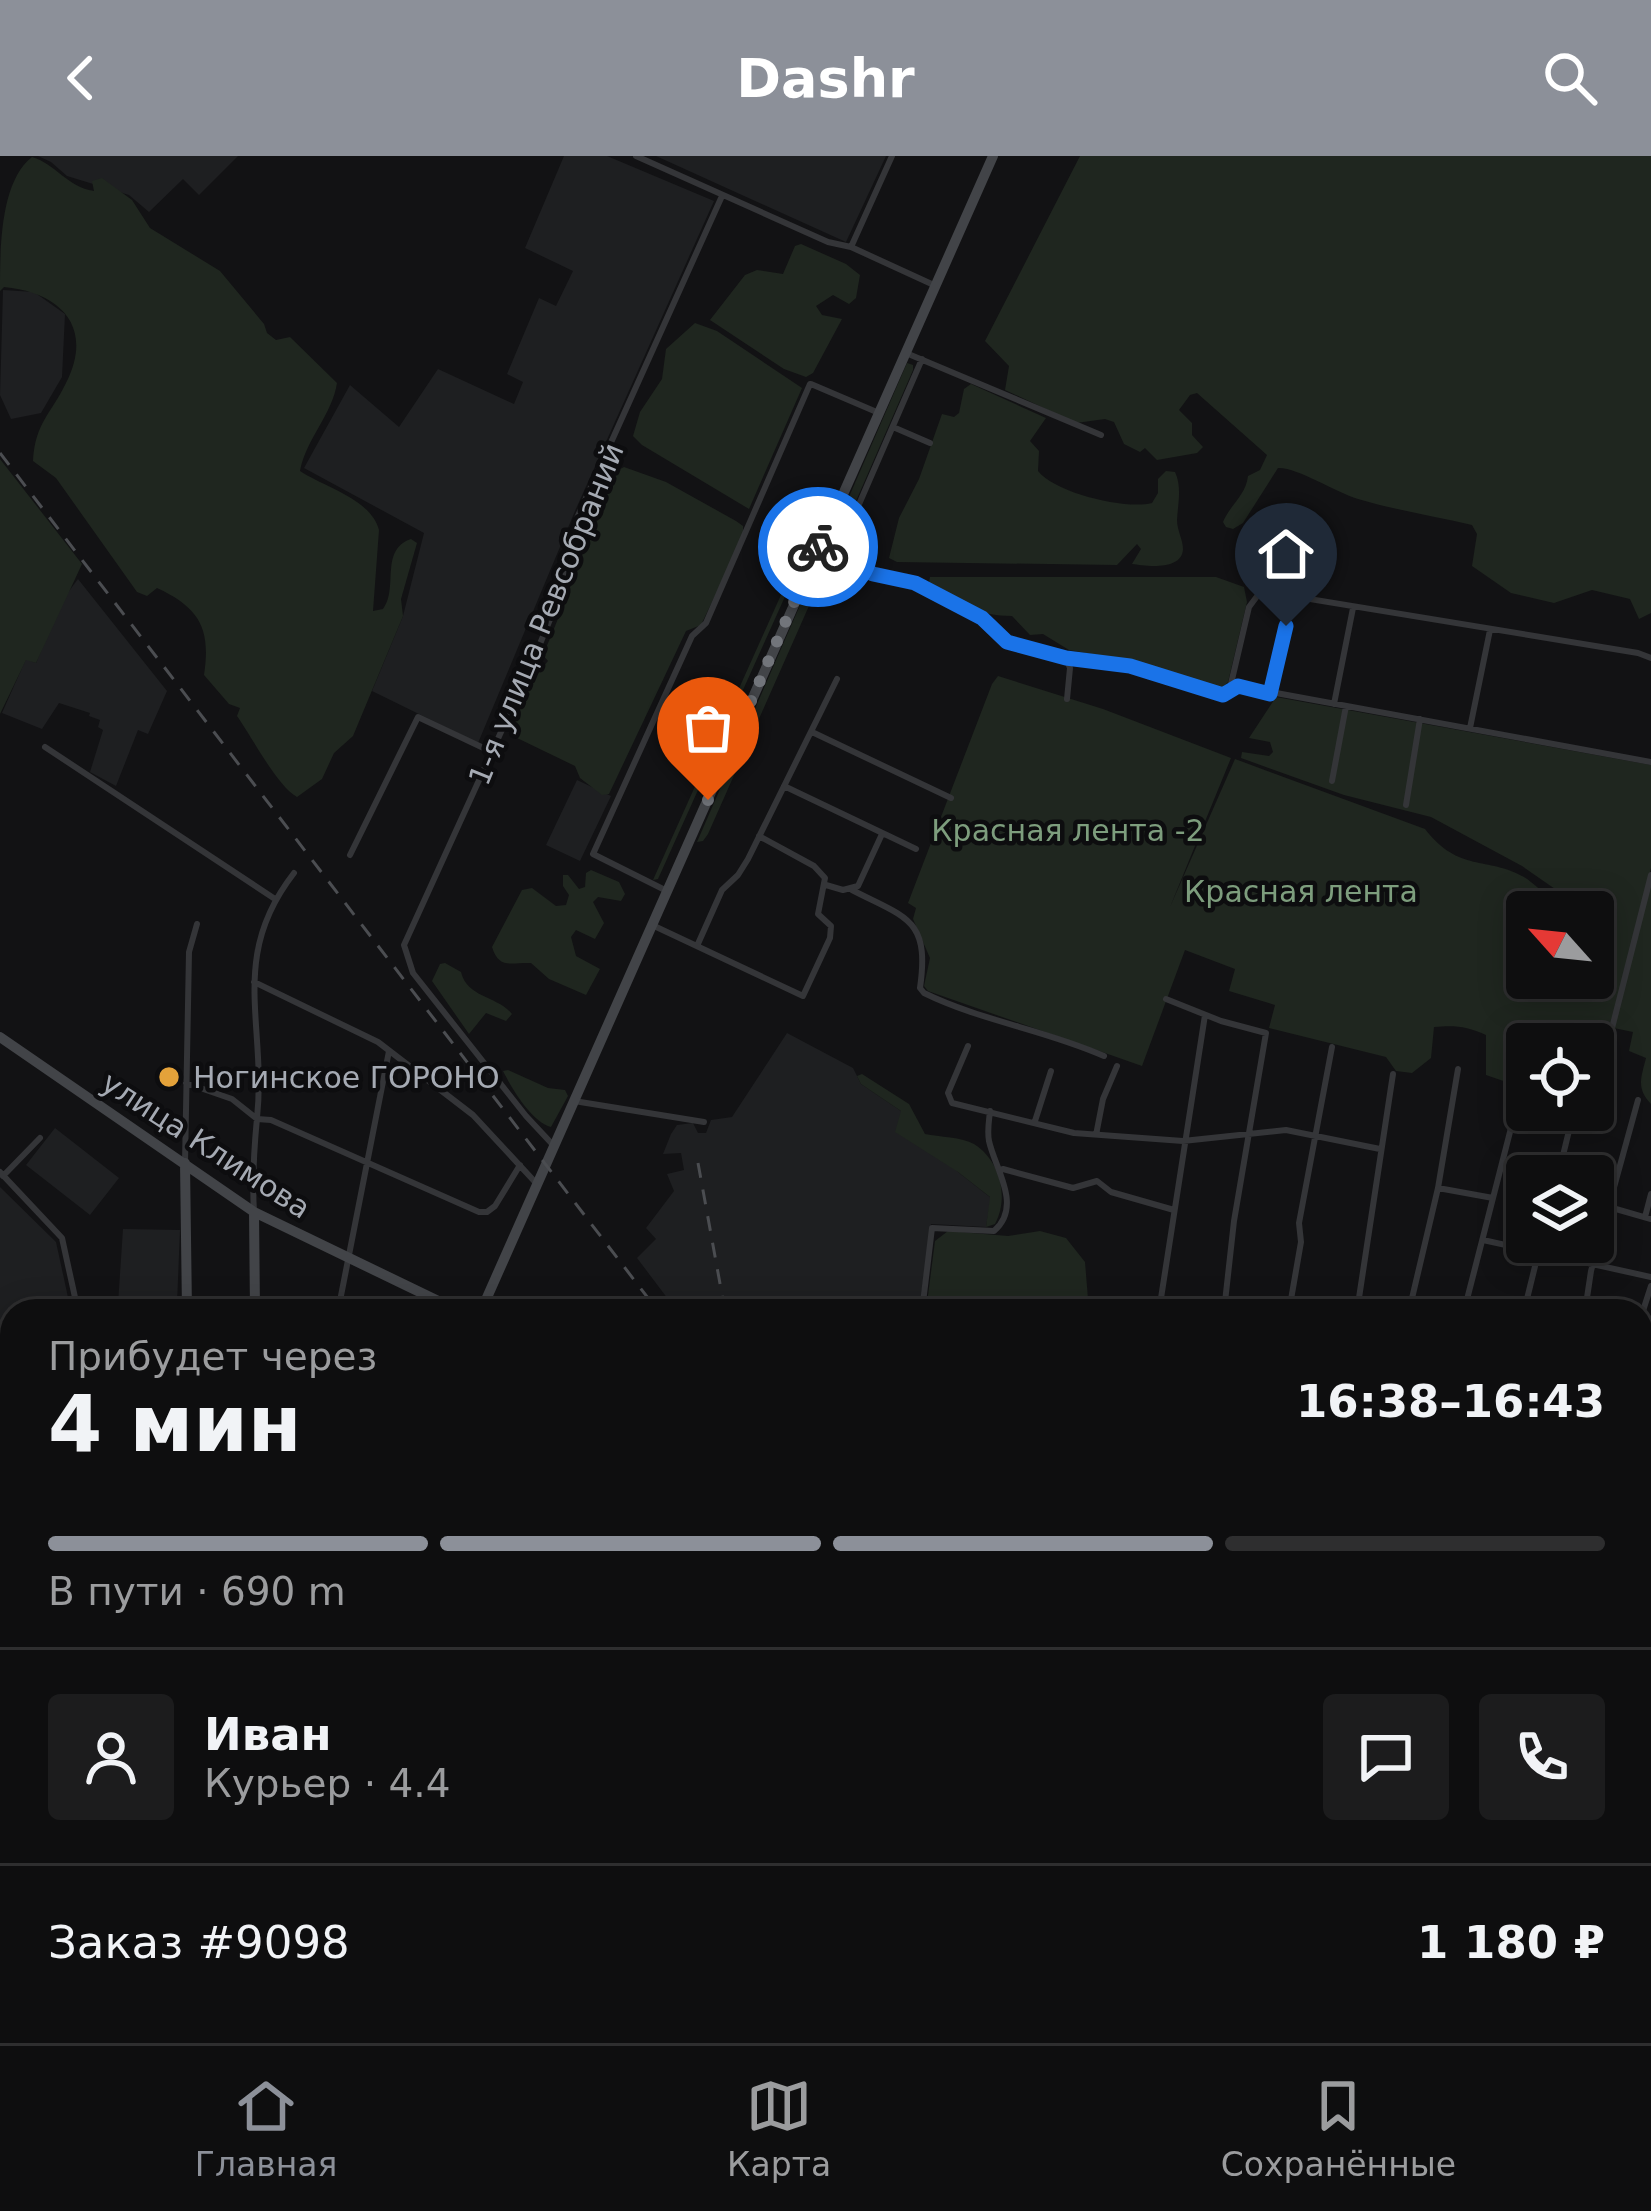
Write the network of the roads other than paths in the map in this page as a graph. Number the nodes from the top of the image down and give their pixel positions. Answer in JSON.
{"nodes":[{"id":1,"x":636,"y":156,"type":"edge"},
{"id":2,"x":892,"y":156,"type":"edge"},
{"id":3,"x":991,"y":157,"type":"edge"},
{"id":4,"x":722,"y":196,"type":"junction"},
{"id":5,"x":851,"y":248,"type":"junction"},
{"id":6,"x":936,"y":286,"type":"junction"},
{"id":7,"x":906,"y":353,"type":"junction"},
{"id":8,"x":922,"y":359,"type":"junction"},
{"id":9,"x":879,"y":413,"type":"junction"},
{"id":10,"x":893,"y":427,"type":"junction"},
{"id":11,"x":1101,"y":435,"type":"dead end"},
{"id":12,"x":930,"y":443,"type":"dead end"},
{"id":13,"x":818,"y":547,"type":"junction"},
{"id":14,"x":836,"y":555,"type":"junction"},
{"id":15,"x":1290,"y":595,"type":"junction"},
{"id":16,"x":1353,"y":607,"type":"junction"},
{"id":17,"x":1490,"y":630,"type":"junction"},
{"id":18,"x":1066,"y":658,"type":"junction"},
{"id":19,"x":1651,"y":658,"type":"edge"},
{"id":20,"x":837,"y":679,"type":"dead end"},
{"id":21,"x":1230,"y":688,"type":"junction"},
{"id":22,"x":1270,"y":694,"type":"junction"},
{"id":23,"x":1067,"y":699,"type":"dead end"},
{"id":24,"x":1334,"y":704,"type":"junction"},
{"id":25,"x":1346,"y":706,"type":"junction"},
{"id":26,"x":1420,"y":719,"type":"junction"},
{"id":27,"x":1470,"y":728,"type":"junction"},
{"id":28,"x":812,"y":732,"type":"junction"},
{"id":29,"x":45,"y":747,"type":"dead end"},
{"id":30,"x":493,"y":752,"type":"junction"},
{"id":31,"x":1651,"y":762,"type":"edge"},
{"id":32,"x":1332,"y":781,"type":"dead end"},
{"id":33,"x":784,"y":786,"type":"junction"},
{"id":34,"x":950,"y":798,"type":"dead end"},
{"id":35,"x":1406,"y":805,"type":"dead end"},
{"id":36,"x":883,"y":834,"type":"junction"},
{"id":37,"x":759,"y":836,"type":"junction"},
{"id":38,"x":916,"y":849,"type":"dead end"},
{"id":39,"x":350,"y":856,"type":"dead end"},
{"id":40,"x":294,"y":873,"type":"dead end"},
{"id":41,"x":1651,"y":875,"type":"edge"},
{"id":42,"x":826,"y":885,"type":"junction"},
{"id":43,"x":852,"y":890,"type":"junction"},
{"id":44,"x":667,"y":891,"type":"junction"},
{"id":45,"x":274,"y":898,"type":"junction"},
{"id":46,"x":196,"y":924,"type":"dead end"},
{"id":47,"x":652,"y":925,"type":"junction"},
{"id":48,"x":697,"y":946,"type":"junction"},
{"id":49,"x":254,"y":982,"type":"junction"},
{"id":50,"x":1166,"y":999,"type":"dead end"},
{"id":51,"x":1205,"y":1015,"type":"junction"},
{"id":52,"x":1614,"y":1023,"type":"edge"},
{"id":53,"x":0,"y":1036,"type":"edge"},
{"id":54,"x":968,"y":1046,"type":"dead end"},
{"id":55,"x":1332,"y":1047,"type":"dead end"},
{"id":56,"x":389,"y":1051,"type":"junction"},
{"id":57,"x":1104,"y":1056,"type":"dead end"},
{"id":58,"x":1117,"y":1066,"type":"dead end"},
{"id":59,"x":1458,"y":1069,"type":"dead end"},
{"id":60,"x":1051,"y":1071,"type":"dead end"},
{"id":61,"x":1393,"y":1074,"type":"dead end"},
{"id":62,"x":186,"y":1084,"type":"junction"},
{"id":63,"x":1638,"y":1100,"type":"dead end"},
{"id":64,"x":574,"y":1101,"type":"junction"},
{"id":65,"x":990,"y":1112,"type":"junction"},
{"id":66,"x":257,"y":1119,"type":"junction"},
{"id":67,"x":1035,"y":1121,"type":"junction"},
{"id":68,"x":704,"y":1122,"type":"dead end"},
{"id":69,"x":1510,"y":1131,"type":"edge"},
{"id":70,"x":1250,"y":1134,"type":"junction"},
{"id":71,"x":1096,"y":1135,"type":"junction"},
{"id":72,"x":1318,"y":1137,"type":"junction"},
{"id":73,"x":40,"y":1138,"type":"dead end"},
{"id":74,"x":1184,"y":1141,"type":"junction"},
{"id":75,"x":554,"y":1146,"type":"junction"},
{"id":76,"x":1379,"y":1149,"type":"junction"},
{"id":77,"x":185,"y":1163,"type":"junction"},
{"id":78,"x":365,"y":1163,"type":"junction"},
{"id":79,"x":520,"y":1165,"type":"junction"},
{"id":80,"x":1000,"y":1168,"type":"junction"},
{"id":81,"x":2,"y":1174,"type":"edge"},
{"id":82,"x":537,"y":1184,"type":"junction"},
{"id":83,"x":1438,"y":1188,"type":"junction"},
{"id":84,"x":1614,"y":1189,"type":"edge"},
{"id":85,"x":1651,"y":1194,"type":"edge"},
{"id":86,"x":1493,"y":1198,"type":"junction"},
{"id":87,"x":1614,"y":1209,"type":"edge"},
{"id":88,"x":1174,"y":1210,"type":"junction"},
{"id":89,"x":254,"y":1212,"type":"junction"},
{"id":90,"x":1648,"y":1218,"type":"edge"},
{"id":91,"x":1483,"y":1240,"type":"junction"},
{"id":92,"x":1506,"y":1242,"type":"edge"},
{"id":93,"x":347,"y":1258,"type":"junction"},
{"id":94,"x":1536,"y":1263,"type":"edge"},
{"id":95,"x":1594,"y":1263,"type":"edge"},
{"id":96,"x":1598,"y":1263,"type":"edge"},
{"id":97,"x":1651,"y":1277,"type":"edge"},
{"id":98,"x":75,"y":1299,"type":"edge"},
{"id":99,"x":187,"y":1299,"type":"edge"},
{"id":100,"x":255,"y":1299,"type":"edge"},
{"id":101,"x":340,"y":1299,"type":"edge"},
{"id":102,"x":434,"y":1299,"type":"edge"},
{"id":103,"x":487,"y":1299,"type":"edge"},
{"id":104,"x":923,"y":1299,"type":"edge"},
{"id":105,"x":1161,"y":1299,"type":"edge"},
{"id":106,"x":1225,"y":1299,"type":"edge"},
{"id":107,"x":1291,"y":1299,"type":"edge"},
{"id":108,"x":1359,"y":1299,"type":"edge"},
{"id":109,"x":1412,"y":1299,"type":"edge"},
{"id":110,"x":1467,"y":1299,"type":"edge"},
{"id":111,"x":1527,"y":1299,"type":"edge"},
{"id":112,"x":1588,"y":1299,"type":"edge"}],
"edges":[{"from":1,"to":4,"type":"street"},
{"from":2,"to":5,"type":"street"},
{"from":3,"to":6,"type":"main road"},
{"from":4,"to":5,"type":"street"},
{"from":4,"to":30,"type":"street","name":"1-я улица Ревсобраний"},
{"from":5,"to":6,"type":"street"},
{"from":6,"to":7,"type":"main road"},
{"from":7,"to":8,"type":"street"},
{"from":7,"to":9,"type":"main road"},
{"from":8,"to":10,"type":"street"},
{"from":8,"to":11,"type":"street"},
{"from":9,"to":13,"type":"main road"},
{"from":9,"to":44,"type":"street"},
{"from":10,"to":12,"type":"street"},
{"from":10,"to":14,"type":"street"},
{"from":13,"to":14,"type":"street"},
{"from":13,"to":44,"type":"main road"},
{"from":14,"to":18,"type":"street"},
{"from":15,"to":16,"type":"street"},
{"from":15,"to":21,"type":"street"},
{"from":15,"to":22,"type":"street"},
{"from":16,"to":17,"type":"street"},
{"from":16,"to":24,"type":"street"},
{"from":17,"to":19,"type":"street"},
{"from":17,"to":27,"type":"street"},
{"from":18,"to":21,"type":"street"},
{"from":18,"to":23,"type":"street"},
{"from":20,"to":28,"type":"street"},
{"from":21,"to":22,"type":"street"},
{"from":22,"to":24,"type":"street"},
{"from":24,"to":25,"type":"street"},
{"from":25,"to":26,"type":"street"},
{"from":25,"to":32,"type":"street"},
{"from":26,"to":27,"type":"street"},
{"from":26,"to":35,"type":"street"},
{"from":27,"to":31,"type":"street"},
{"from":28,"to":33,"type":"street"},
{"from":28,"to":34,"type":"street"},
{"from":29,"to":45,"type":"street"},
{"from":30,"to":39,"type":"street"},
{"from":30,"to":75,"type":"street","name":"1-я улица Ревсобраний"},
{"from":33,"to":36,"type":"street"},
{"from":33,"to":37,"type":"street"},
{"from":36,"to":38,"type":"street"},
{"from":36,"to":43,"type":"street"},
{"from":37,"to":42,"type":"street"},
{"from":37,"to":48,"type":"street"},
{"from":40,"to":45,"type":"street"},
{"from":41,"to":52,"type":"street"},
{"from":42,"to":43,"type":"street"},
{"from":42,"to":48,"type":"street"},
{"from":43,"to":57,"type":"street"},
{"from":44,"to":47,"type":"main road"},
{"from":45,"to":49,"type":"street"},
{"from":46,"to":62,"type":"street"},
{"from":47,"to":48,"type":"street"},
{"from":47,"to":64,"type":"main road"},
{"from":49,"to":56,"type":"street"},
{"from":49,"to":66,"type":"street"},
{"from":50,"to":51,"type":"street"},
{"from":51,"to":70,"type":"street"},
{"from":51,"to":74,"type":"street"},
{"from":53,"to":77,"type":"main road","name":"улица Климова"},
{"from":54,"to":65,"type":"street"},
{"from":55,"to":72,"type":"street"},
{"from":56,"to":78,"type":"street"},
{"from":56,"to":79,"type":"street"},
{"from":58,"to":71,"type":"street"},
{"from":59,"to":83,"type":"street"},
{"from":60,"to":67,"type":"street"},
{"from":61,"to":76,"type":"street"},
{"from":62,"to":66,"type":"street"},
{"from":62,"to":77,"type":"street"},
{"from":63,"to":84,"type":"street"},
{"from":64,"to":68,"type":"street"},
{"from":64,"to":75,"type":"main road"},
{"from":65,"to":67,"type":"street"},
{"from":65,"to":80,"type":"street"},
{"from":66,"to":78,"type":"street"},
{"from":66,"to":89,"type":"street"},
{"from":67,"to":71,"type":"street"},
{"from":69,"to":86,"type":"street"},
{"from":70,"to":72,"type":"street"},
{"from":70,"to":74,"type":"street"},
{"from":70,"to":106,"type":"street"},
{"from":71,"to":74,"type":"street"},
{"from":72,"to":76,"type":"street"},
{"from":72,"to":107,"type":"street"},
{"from":73,"to":81,"type":"street"},
{"from":74,"to":88,"type":"street"},
{"from":75,"to":82,"type":"main road"},
{"from":76,"to":108,"type":"street"},
{"from":77,"to":89,"type":"main road","name":"улица Климова"},
{"from":77,"to":99,"type":"main road"},
{"from":78,"to":79,"type":"street"},
{"from":78,"to":93,"type":"street"},
{"from":79,"to":82,"type":"street"},
{"from":80,"to":88,"type":"street"},
{"from":80,"to":104,"type":"street"},
{"from":81,"to":98,"type":"street"},
{"from":82,"to":103,"type":"main road"},
{"from":83,"to":86,"type":"street"},
{"from":83,"to":109,"type":"street"},
{"from":85,"to":90,"type":"street"},
{"from":86,"to":91,"type":"street"},
{"from":87,"to":90,"type":"street"},
{"from":88,"to":105,"type":"street"},
{"from":89,"to":93,"type":"main road","name":"улица Климова"},
{"from":89,"to":100,"type":"main road"},
{"from":91,"to":92,"type":"street"},
{"from":91,"to":110,"type":"street"},
{"from":93,"to":101,"type":"street"},
{"from":93,"to":102,"type":"main road","name":"улица Климова"},
{"from":94,"to":111,"type":"street"},
{"from":95,"to":112,"type":"street"},
{"from":96,"to":97,"type":"street"}]}
